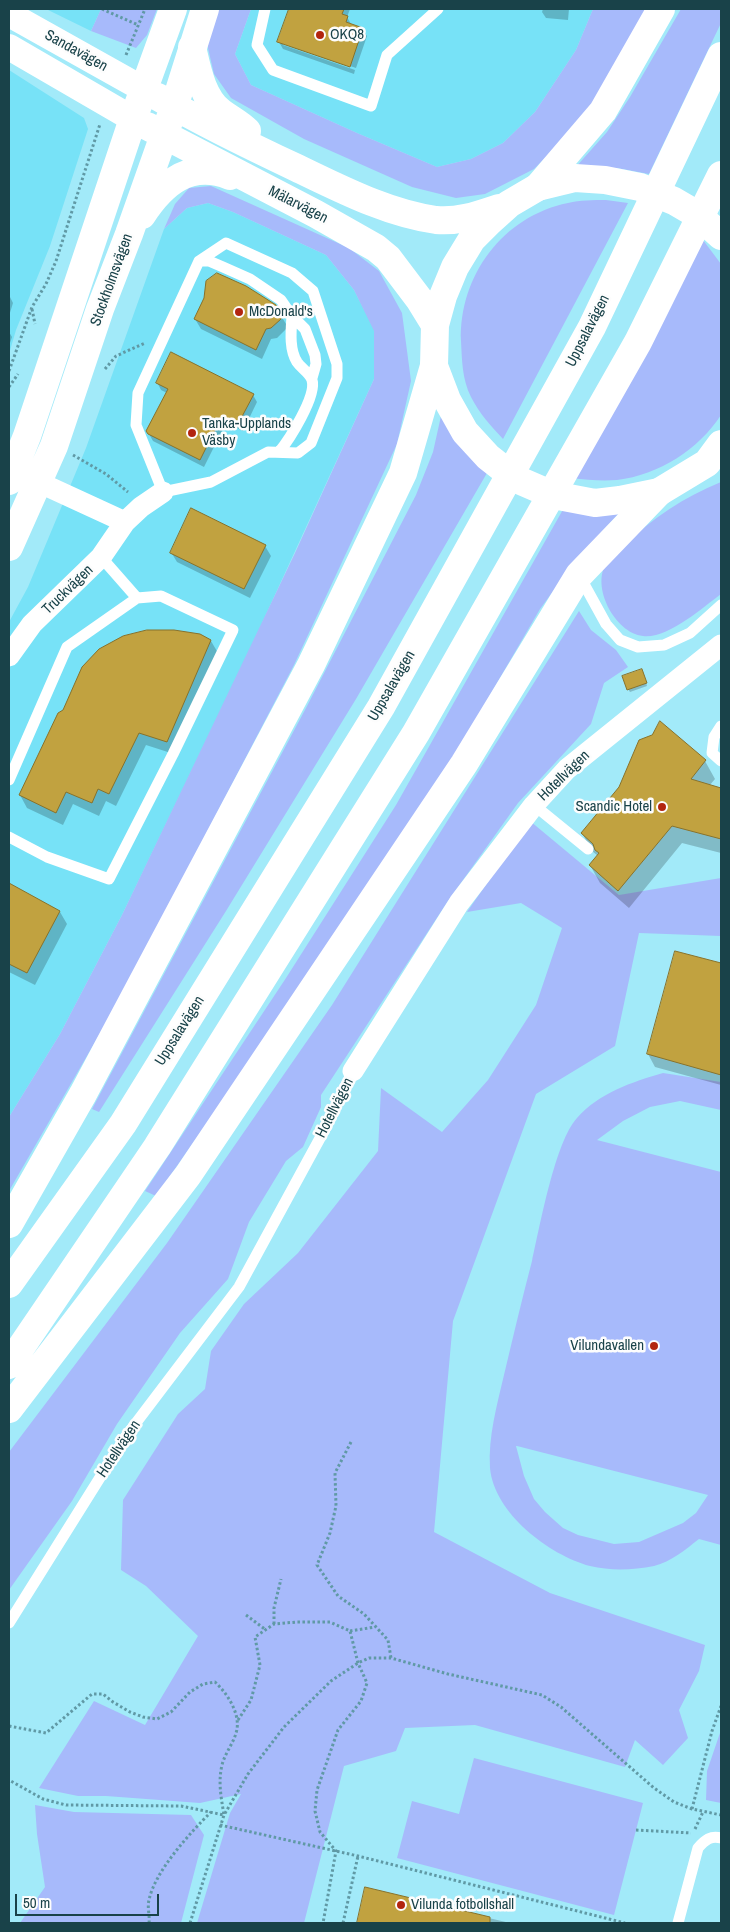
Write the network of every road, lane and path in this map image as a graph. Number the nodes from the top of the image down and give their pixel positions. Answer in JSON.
{"nodes":[{"id":1,"x":102,"y":9,"type":"edge"},
{"id":2,"x":144,"y":9,"type":"edge"},
{"id":3,"x":173,"y":9,"type":"edge"},
{"id":4,"x":205,"y":9,"type":"edge"},
{"id":5,"x":265,"y":9,"type":"edge"},
{"id":6,"x":438,"y":9,"type":"edge"},
{"id":7,"x":661,"y":9,"type":"edge"},
{"id":8,"x":9,"y":14,"type":"edge"},
{"id":9,"x":138,"y":26,"type":"junction"},
{"id":10,"x":9,"y":47,"type":"edge"},
{"id":11,"x":192,"y":47,"type":"junction"},
{"id":12,"x":721,"y":56,"type":"edge"},
{"id":13,"x":125,"y":57,"type":"dead end"},
{"id":14,"x":143,"y":89,"type":"junction"},
{"id":15,"x":174,"y":107,"type":"junction"},
{"id":16,"x":133,"y":119,"type":"junction"},
{"id":17,"x":100,"y":123,"type":"dead end"},
{"id":18,"x":164,"y":135,"type":"junction"},
{"id":19,"x":273,"y":156,"type":"junction"},
{"id":20,"x":721,"y":175,"type":"edge"},
{"id":21,"x":538,"y":187,"type":"junction"},
{"id":22,"x":278,"y":195,"type":"junction"},
{"id":23,"x":509,"y":204,"type":"junction"},
{"id":24,"x":129,"y":234,"type":"junction"},
{"id":25,"x":721,"y":236,"type":"edge"},
{"id":26,"x":199,"y":261,"type":"junction"},
{"id":27,"x":32,"y":307,"type":"junction"},
{"id":28,"x":292,"y":316,"type":"junction"},
{"id":29,"x":35,"y":324,"type":"dead end"},
{"id":30,"x":435,"y":325,"type":"junction"},
{"id":31,"x":165,"y":333,"type":"junction"},
{"id":32,"x":434,"y":366,"type":"junction"},
{"id":33,"x":9,"y":372,"type":"edge"},
{"id":34,"x":18,"y":374,"type":"dead end"},
{"id":35,"x":100,"y":375,"type":"dead end"},
{"id":36,"x":312,"y":378,"type":"junction"},
{"id":37,"x":9,"y":387,"type":"edge"},
{"id":38,"x":279,"y":452,"type":"junction"},
{"id":39,"x":71,"y":453,"type":"dead end"},
{"id":40,"x":717,"y":456,"type":"edge"},
{"id":41,"x":11,"y":476,"type":"edge"},
{"id":42,"x":39,"y":482,"type":"junction"},
{"id":43,"x":163,"y":492,"type":"junction"},
{"id":44,"x":659,"y":492,"type":"junction"},
{"id":45,"x":142,"y":507,"type":"junction"},
{"id":46,"x":125,"y":522,"type":"junction"},
{"id":47,"x":9,"y":547,"type":"edge"},
{"id":48,"x":101,"y":557,"type":"junction"},
{"id":49,"x":580,"y":575,"type":"junction"},
{"id":50,"x":137,"y":598,"type":"junction"},
{"id":51,"x":721,"y":605,"type":"edge"},
{"id":52,"x":721,"y":644,"type":"edge"},
{"id":53,"x":9,"y":656,"type":"edge"},
{"id":54,"x":721,"y":726,"type":"edge"},
{"id":55,"x":721,"y":761,"type":"edge"},
{"id":56,"x":9,"y":780,"type":"edge"},
{"id":57,"x":534,"y":805,"type":"junction"},
{"id":58,"x":9,"y":837,"type":"edge"},
{"id":59,"x":588,"y":849,"type":"dead end"},
{"id":60,"x":354,"y":1070,"type":"joint"},
{"id":61,"x":9,"y":1224,"type":"edge"},
{"id":62,"x":9,"y":1284,"type":"edge"},
{"id":63,"x":9,"y":1365,"type":"edge"},
{"id":64,"x":9,"y":1409,"type":"edge"},
{"id":65,"x":351,"y":1442,"type":"dead end"},
{"id":66,"x":281,"y":1579,"type":"dead end"},
{"id":67,"x":246,"y":1615,"type":"dead end"},
{"id":68,"x":9,"y":1623,"type":"edge"},
{"id":69,"x":274,"y":1624,"type":"junction"},
{"id":70,"x":376,"y":1627,"type":"junction"},
{"id":71,"x":266,"y":1630,"type":"junction"},
{"id":72,"x":350,"y":1631,"type":"junction"},
{"id":73,"x":391,"y":1658,"type":"junction"},
{"id":74,"x":358,"y":1663,"type":"junction"},
{"id":75,"x":721,"y":1706,"type":"edge"},
{"id":76,"x":238,"y":1720,"type":"junction"},
{"id":77,"x":9,"y":1726,"type":"edge"},
{"id":78,"x":9,"y":1780,"type":"edge"},
{"id":79,"x":692,"y":1809,"type":"junction"},
{"id":80,"x":212,"y":1812,"type":"junction"},
{"id":81,"x":224,"y":1815,"type":"junction"},
{"id":82,"x":721,"y":1815,"type":"edge"},
{"id":83,"x":220,"y":1825,"type":"junction"},
{"id":84,"x":636,"y":1830,"type":"dead end"},
{"id":85,"x":694,"y":1833,"type":"dead end"},
{"id":86,"x":721,"y":1838,"type":"edge"},
{"id":87,"x":336,"y":1851,"type":"junction"},
{"id":88,"x":358,"y":1856,"type":"junction"},
{"id":89,"x":150,"y":1923,"type":"edge"},
{"id":90,"x":190,"y":1923,"type":"edge"},
{"id":91,"x":323,"y":1923,"type":"edge"},
{"id":92,"x":343,"y":1923,"type":"edge"},
{"id":93,"x":626,"y":1923,"type":"edge"},
{"id":94,"x":678,"y":1923,"type":"edge"}],
"edges":[{"from":1,"to":9,"type":"path"},
{"from":2,"to":9,"type":"path"},
{"from":3,"to":14,"type":"main road","name":"Stockholmsvägen"},
{"from":4,"to":11,"type":"main road","name":"Stockholmsvägen"},
{"from":5,"to":6,"type":"lane"},
{"from":7,"to":21,"type":"main road"},
{"from":8,"to":14,"type":"street","name":"Sandavägen"},
{"from":9,"to":13,"type":"path"},
{"from":10,"to":16,"type":"street","name":"Sandavägen"},
{"from":11,"to":15,"type":"main road","name":"Stockholmsvägen"},
{"from":11,"to":19,"type":"main road"},
{"from":12,"to":62,"type":"main road","name":"Uppsalavägen"},
{"from":14,"to":15,"type":"main road"},
{"from":14,"to":16,"type":"main road","name":"Stockholmsvägen"},
{"from":15,"to":18,"type":"main road","name":"Stockholmsvägen"},
{"from":15,"to":19,"type":"main road"},
{"from":16,"to":18,"type":"main road","name":"Mälarvägen"},
{"from":16,"to":41,"type":"main road","name":"Stockholmsvägen"},
{"from":17,"to":27,"type":"path"},
{"from":18,"to":22,"type":"main road","name":"Mälarvägen"},
{"from":18,"to":24,"type":"main road","name":"Stockholmsvägen"},
{"from":19,"to":23,"type":"main road"},
{"from":20,"to":63,"type":"main road"},
{"from":21,"to":23,"type":"main road"},
{"from":21,"to":25,"type":"main road"},
{"from":22,"to":24,"type":"main road"},
{"from":22,"to":30,"type":"main road","name":"Mälarvägen"},
{"from":23,"to":30,"type":"main road"},
{"from":24,"to":42,"type":"main road","name":"Stockholmsvägen"},
{"from":26,"to":28,"type":"lane"},
{"from":26,"to":31,"type":"lane"},
{"from":26,"to":38,"type":"lane"},
{"from":27,"to":29,"type":"path"},
{"from":27,"to":33,"type":"path"},
{"from":28,"to":36,"type":"lane"},
{"from":28,"to":36,"type":"lane"},
{"from":30,"to":32,"type":"main road"},
{"from":31,"to":35,"type":"path"},
{"from":31,"to":43,"type":"lane"},
{"from":32,"to":44,"type":"main road"},
{"from":32,"to":61,"type":"main road"},
{"from":34,"to":37,"type":"path"},
{"from":36,"to":38,"type":"lane"},
{"from":38,"to":43,"type":"lane"},
{"from":39,"to":45,"type":"path"},
{"from":40,"to":44,"type":"main road"},
{"from":41,"to":42,"type":"street"},
{"from":42,"to":46,"type":"street"},
{"from":42,"to":47,"type":"main road","name":"Stockholmsvägen"},
{"from":43,"to":45,"type":"street","name":"Truckvägen"},
{"from":44,"to":49,"type":"main road"},
{"from":45,"to":46,"type":"street","name":"Truckvägen"},
{"from":46,"to":48,"type":"street","name":"Truckvägen"},
{"from":48,"to":50,"type":"lane"},
{"from":48,"to":53,"type":"street","name":"Truckvägen"},
{"from":49,"to":51,"type":"lane"},
{"from":49,"to":64,"type":"main road"},
{"from":50,"to":56,"type":"lane"},
{"from":50,"to":58,"type":"lane"},
{"from":52,"to":57,"type":"street","name":"Hotellvägen"},
{"from":54,"to":55,"type":"lane"},
{"from":57,"to":59,"type":"lane"},
{"from":57,"to":60,"type":"street","name":"Hotellvägen"},
{"from":60,"to":68,"type":"lane","name":"Hotellvägen"},
{"from":65,"to":70,"type":"path"},
{"from":66,"to":69,"type":"path"},
{"from":67,"to":71,"type":"path"},
{"from":69,"to":71,"type":"path"},
{"from":69,"to":72,"type":"path"},
{"from":70,"to":72,"type":"path"},
{"from":70,"to":73,"type":"path"},
{"from":71,"to":76,"type":"path"},
{"from":72,"to":74,"type":"path"},
{"from":73,"to":74,"type":"path"},
{"from":73,"to":79,"type":"path"},
{"from":74,"to":81,"type":"path"},
{"from":74,"to":87,"type":"path"},
{"from":75,"to":79,"type":"path"},
{"from":76,"to":77,"type":"path"},
{"from":76,"to":81,"type":"path"},
{"from":78,"to":80,"type":"path"},
{"from":79,"to":82,"type":"path"},
{"from":80,"to":81,"type":"path"},
{"from":80,"to":89,"type":"path"},
{"from":81,"to":83,"type":"path"},
{"from":83,"to":87,"type":"path"},
{"from":83,"to":90,"type":"path"},
{"from":84,"to":85,"type":"path"},
{"from":86,"to":94,"type":"lane"},
{"from":87,"to":88,"type":"path"},
{"from":87,"to":91,"type":"path"},
{"from":88,"to":92,"type":"path"},
{"from":88,"to":93,"type":"path"}]}
